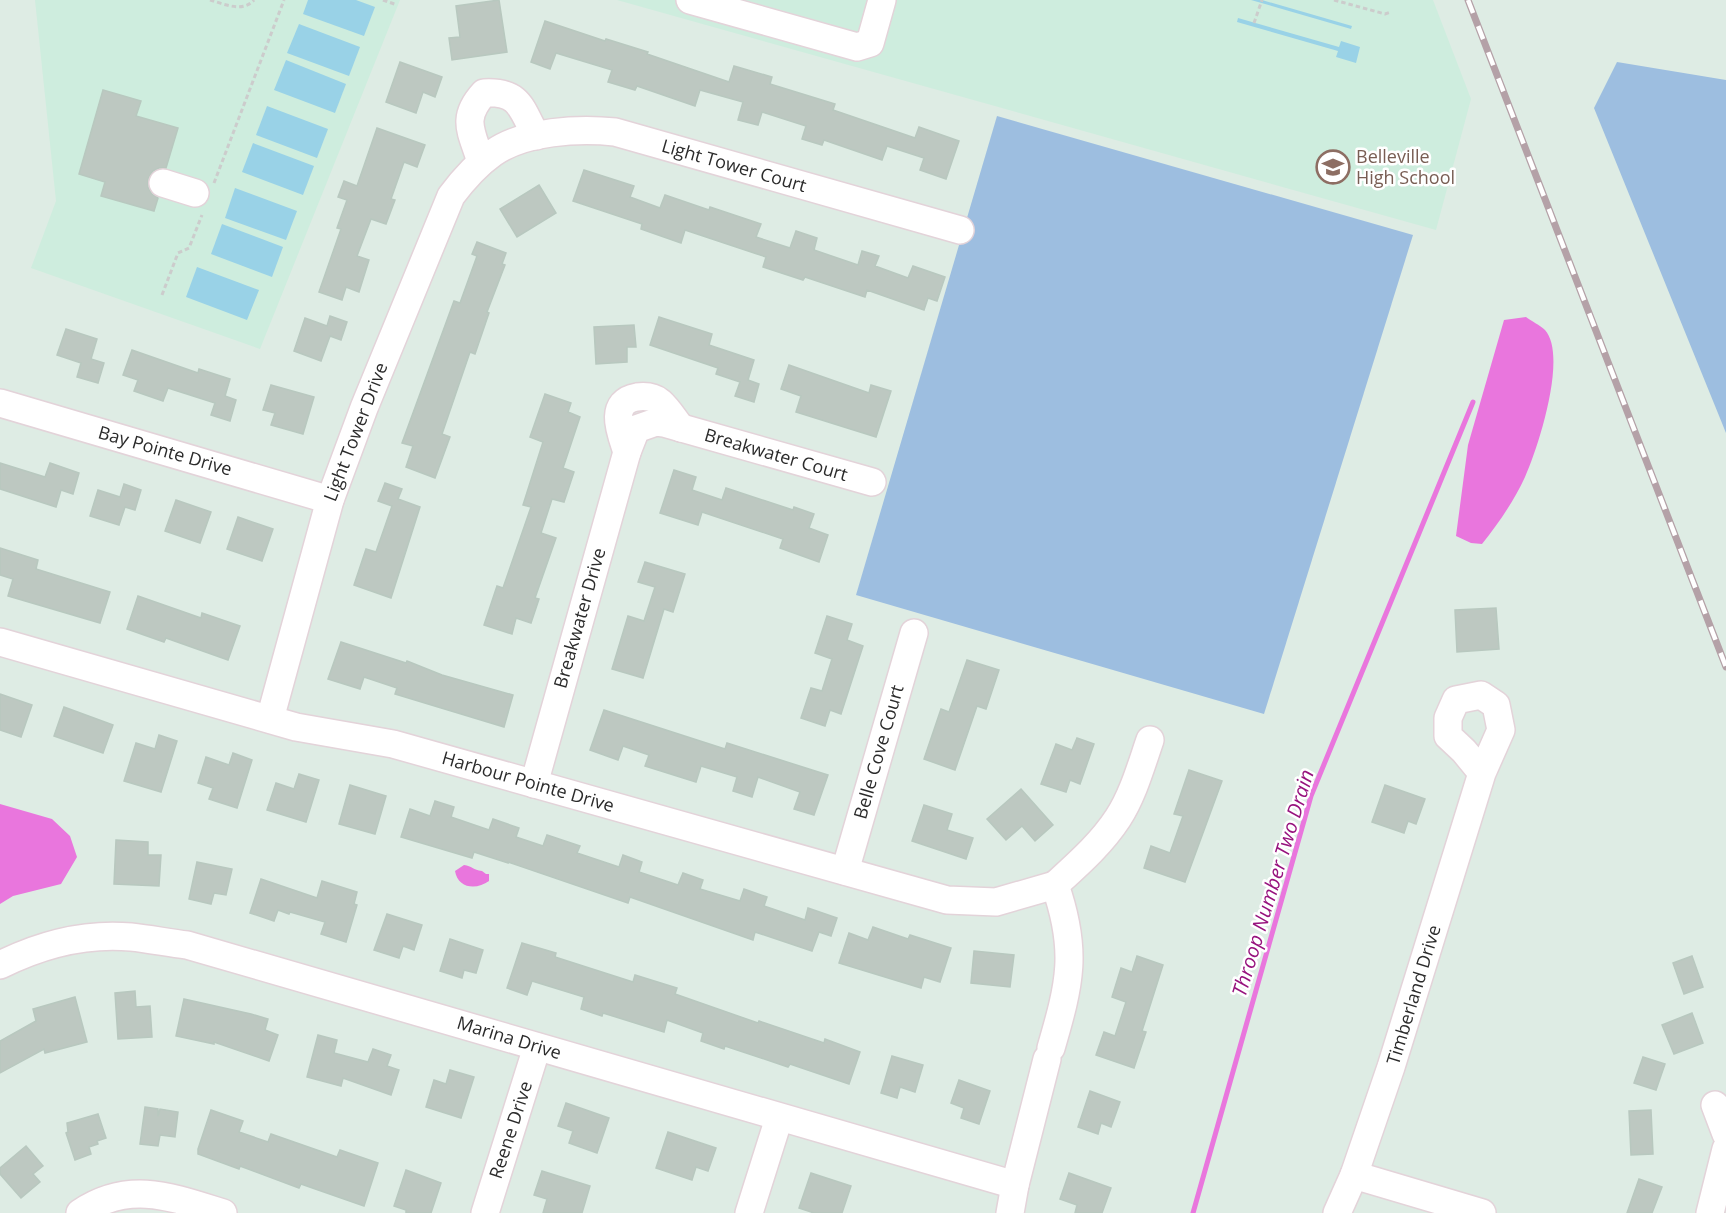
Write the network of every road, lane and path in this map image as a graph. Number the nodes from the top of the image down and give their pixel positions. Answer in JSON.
{"nodes":[{"id":1,"x":210,"y":0,"type":"edge"},
{"id":2,"x":254,"y":0,"type":"edge"},
{"id":3,"x":284,"y":0,"type":"edge"},
{"id":4,"x":383,"y":0,"type":"edge"},
{"id":5,"x":690,"y":0,"type":"edge"},
{"id":6,"x":882,"y":0,"type":"edge"},
{"id":7,"x":1262,"y":0,"type":"edge"},
{"id":8,"x":1334,"y":0,"type":"edge"},
{"id":9,"x":396,"y":5,"type":"dead end"},
{"id":10,"x":1391,"y":12,"type":"dead end"},
{"id":11,"x":1254,"y":23,"type":"dead end"},
{"id":12,"x":536,"y":136,"type":"junction"},
{"id":13,"x":507,"y":146,"type":"joint"},
{"id":14,"x":482,"y":162,"type":"junction"},
{"id":15,"x":163,"y":183,"type":"dead end"},
{"id":16,"x":205,"y":194,"type":"junction"},
{"id":17,"x":960,"y":230,"type":"dead end"},
{"id":18,"x":162,"y":295,"type":"dead end"},
{"id":19,"x":0,"y":403,"type":"edge"},
{"id":20,"x":627,"y":452,"type":"joint"},
{"id":21,"x":872,"y":482,"type":"dead end"},
{"id":22,"x":330,"y":500,"type":"junction"},
{"id":23,"x":914,"y":633,"type":"dead end"},
{"id":24,"x":0,"y":642,"type":"edge"},
{"id":25,"x":270,"y":719,"type":"junction"},
{"id":26,"x":1150,"y":740,"type":"dead end"},
{"id":27,"x":1482,"y":773,"type":"dead end"},
{"id":28,"x":534,"y":784,"type":"junction"},
{"id":29,"x":845,"y":871,"type":"junction"},
{"id":30,"x":1055,"y":885,"type":"junction"},
{"id":31,"x":0,"y":965,"type":"edge"},
{"id":32,"x":537,"y":1047,"type":"junction"},
{"id":33,"x":1715,"y":1105,"type":"dead end"},
{"id":34,"x":779,"y":1118,"type":"junction"},
{"id":35,"x":1726,"y":1134,"type":"edge"},
{"id":36,"x":1726,"y":1149,"type":"edge"},
{"id":37,"x":1354,"y":1175,"type":"junction"},
{"id":38,"x":1015,"y":1185,"type":"junction"},
{"id":39,"x":80,"y":1213,"type":"edge"},
{"id":40,"x":223,"y":1213,"type":"edge"},
{"id":41,"x":485,"y":1213,"type":"edge"},
{"id":42,"x":749,"y":1213,"type":"edge"},
{"id":43,"x":1010,"y":1213,"type":"edge"},
{"id":44,"x":1336,"y":1213,"type":"edge"},
{"id":45,"x":1482,"y":1213,"type":"edge"},
{"id":46,"x":1710,"y":1213,"type":"edge"}],
"edges":[{"from":1,"to":2,"type":"path"},
{"from":3,"to":16,"type":"path"},
{"from":4,"to":9,"type":"path"},
{"from":5,"to":6,"type":"street"},
{"from":7,"to":11,"type":"path"},
{"from":8,"to":10,"type":"path"},
{"from":12,"to":13,"type":"street","name":"Light Tower Court"},
{"from":12,"to":14,"type":"street"},
{"from":12,"to":17,"type":"street","name":"Light Tower Court"},
{"from":13,"to":14,"type":"street","name":"Light Tower Drive"},
{"from":14,"to":22,"type":"street","name":"Light Tower Drive"},
{"from":15,"to":16,"type":"street"},
{"from":16,"to":18,"type":"path"},
{"from":19,"to":22,"type":"street","name":"Bay Pointe Drive"},
{"from":20,"to":21,"type":"street","name":"Breakwater Court"},
{"from":20,"to":28,"type":"street","name":"Breakwater Drive"},
{"from":22,"to":25,"type":"street","name":"Light Tower Drive"},
{"from":23,"to":29,"type":"street","name":"Belle Cove Court"},
{"from":24,"to":25,"type":"street","name":"Harbour Pointe Drive"},
{"from":25,"to":28,"type":"street","name":"Harbour Pointe Drive"},
{"from":26,"to":30,"type":"street"},
{"from":27,"to":37,"type":"street","name":"Timberland Drive"},
{"from":28,"to":29,"type":"street","name":"Harbour Pointe Drive"},
{"from":29,"to":30,"type":"street","name":"Harbour Pointe Drive"},
{"from":30,"to":38,"type":"street"},
{"from":31,"to":32,"type":"street","name":"Marina Drive"},
{"from":32,"to":34,"type":"street","name":"Marina Drive"},
{"from":32,"to":41,"type":"street","name":"Reene Drive"},
{"from":33,"to":35,"type":"street"},
{"from":34,"to":38,"type":"street","name":"Marina Drive"},
{"from":34,"to":42,"type":"street"},
{"from":36,"to":46,"type":"street"},
{"from":37,"to":44,"type":"street","name":"Timberland Drive"},
{"from":37,"to":45,"type":"street"},
{"from":38,"to":43,"type":"street"},
{"from":39,"to":40,"type":"street"}]}
